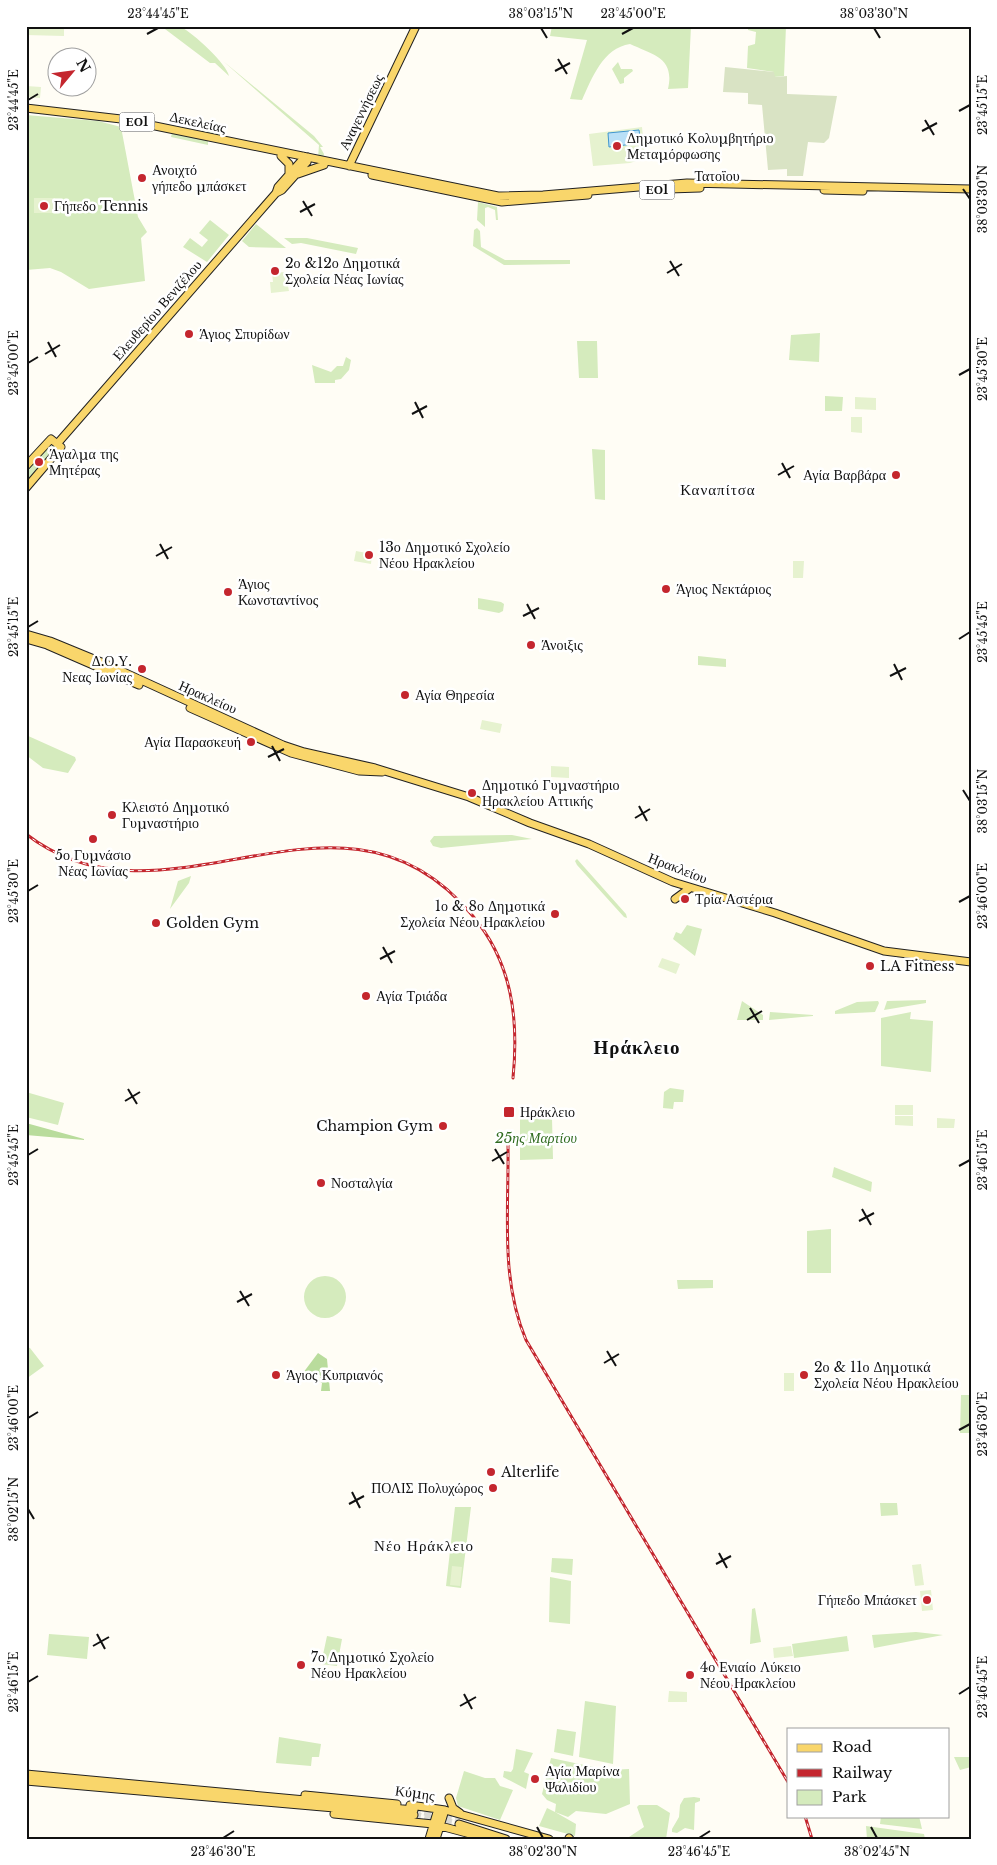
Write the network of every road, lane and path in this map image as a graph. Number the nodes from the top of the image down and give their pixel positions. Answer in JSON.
{"nodes":[{"id":1,"x":416,"y":26,"type":"edge"},
{"id":2,"x":421,"y":26,"type":"edge"},
{"id":3,"x":396,"y":68,"type":"junction"},
{"id":4,"x":26,"y":108,"type":"edge"},
{"id":5,"x":246,"y":145,"type":"junction"},
{"id":6,"x":281,"y":156,"type":"junction"},
{"id":7,"x":305,"y":159,"type":"junction"},
{"id":8,"x":324,"y":165,"type":"junction"},
{"id":9,"x":348,"y":168,"type":"junction"},
{"id":10,"x":290,"y":177,"type":"junction"},
{"id":11,"x":971,"y":189,"type":"edge"},
{"id":12,"x":971,"y":193,"type":"edge"},
{"id":13,"x":56,"y":443,"type":"junction"},
{"id":14,"x":26,"y":466,"type":"edge"},
{"id":15,"x":26,"y":488,"type":"edge"},
{"id":16,"x":26,"y":634,"type":"edge"},
{"id":17,"x":26,"y":639,"type":"edge"},
{"id":18,"x":384,"y":772,"type":"junction"},
{"id":19,"x":690,"y":888,"type":"junction"},
{"id":20,"x":675,"y":899,"type":"dead end"},
{"id":21,"x":971,"y":962,"type":"edge"},
{"id":22,"x":29,"y":1772,"type":"edge"},
{"id":23,"x":26,"y":1782,"type":"edge"},
{"id":24,"x":449,"y":1798,"type":"dead end"},
{"id":25,"x":275,"y":1801,"type":"junction"},
{"id":26,"x":441,"y":1810,"type":"junction"},
{"id":27,"x":414,"y":1812,"type":"tunnel mouth"},
{"id":28,"x":461,"y":1820,"type":"junction"},
{"id":29,"x":435,"y":1826,"type":"junction"},
{"id":30,"x":429,"y":1839,"type":"edge"},
{"id":31,"x":436,"y":1839,"type":"edge"},
{"id":32,"x":489,"y":1839,"type":"edge"},
{"id":33,"x":506,"y":1839,"type":"edge"},
{"id":34,"x":529,"y":1839,"type":"edge"},
{"id":35,"x":549,"y":1839,"type":"edge"}],
"edges":[{"from":1,"to":3,"type":"main road","name":"Αναγεννήσεως"},
{"from":2,"to":3,"type":"main road","name":"Αναγεννήσεως"},
{"from":3,"to":9,"type":"main road","name":"Αναγεννήσεως"},
{"from":4,"to":5,"type":"main road","name":"Δεκελείας","number":"ΕΟ1"},
{"from":5,"to":6,"type":"main road","name":"Δεκελείας","number":"ΕΟ1"},
{"from":5,"to":7,"type":"main road","name":"Δεκελείας","number":"ΕΟ1"},
{"from":6,"to":7,"type":"main road","name":"Δεκελείας","number":"ΕΟ1"},
{"from":6,"to":10,"type":"main road"},
{"from":7,"to":8,"type":"main road","name":"Δεκελείας","number":"ΕΟ1"},
{"from":7,"to":9,"type":"main road","name":"Δεκελείας","number":"ΕΟ1"},
{"from":7,"to":10,"type":"main road","name":"Ελευθερίου Βενιζέλου"},
{"from":8,"to":9,"type":"main road","name":"Δεκελείας","number":"ΕΟ1"},
{"from":8,"to":10,"type":"main road"},
{"from":9,"to":11,"type":"main road","name":"Τατοΐου","number":"ΕΟ1"},
{"from":9,"to":12,"type":"main road","name":"Τατοΐου","number":"ΕΟ1"},
{"from":10,"to":13,"type":"main road","name":"Ελευθερίου Βενιζέλου"},
{"from":13,"to":14,"type":"main road","name":"Ελευθερίου Βενιζέλου"},
{"from":13,"to":15,"type":"main road","name":"Ελευθερίου Βενιζέλου"},
{"from":16,"to":18,"type":"main road","name":"Ηρακλείου"},
{"from":17,"to":18,"type":"main road","name":"Ηρακλείου"},
{"from":18,"to":19,"type":"main road","name":"Ηρακλείου"},
{"from":19,"to":20,"type":"main road"},
{"from":19,"to":21,"type":"main road","name":"Ηρακλείου"},
{"from":22,"to":25,"type":"main road","name":"Κύμης"},
{"from":23,"to":25,"type":"main road","name":"Κύμης"},
{"from":24,"to":28,"type":"main road"},
{"from":25,"to":26,"type":"main road","name":"Κύμης"},
{"from":25,"to":27,"type":"main road","name":"Κύμης"},
{"from":25,"to":29,"type":"main road","name":"Κύμης"},
{"from":26,"to":28,"type":"main road","name":"Κύμης"},
{"from":26,"to":29,"type":"main road"},
{"from":28,"to":33,"type":"main road","name":"Κύμης"},
{"from":28,"to":34,"type":"main road","name":"Κύμης"},
{"from":28,"to":35,"type":"main road","name":"Κύμης"},
{"from":29,"to":30,"type":"main road"},
{"from":29,"to":31,"type":"main road"},
{"from":29,"to":32,"type":"main road"}]}
